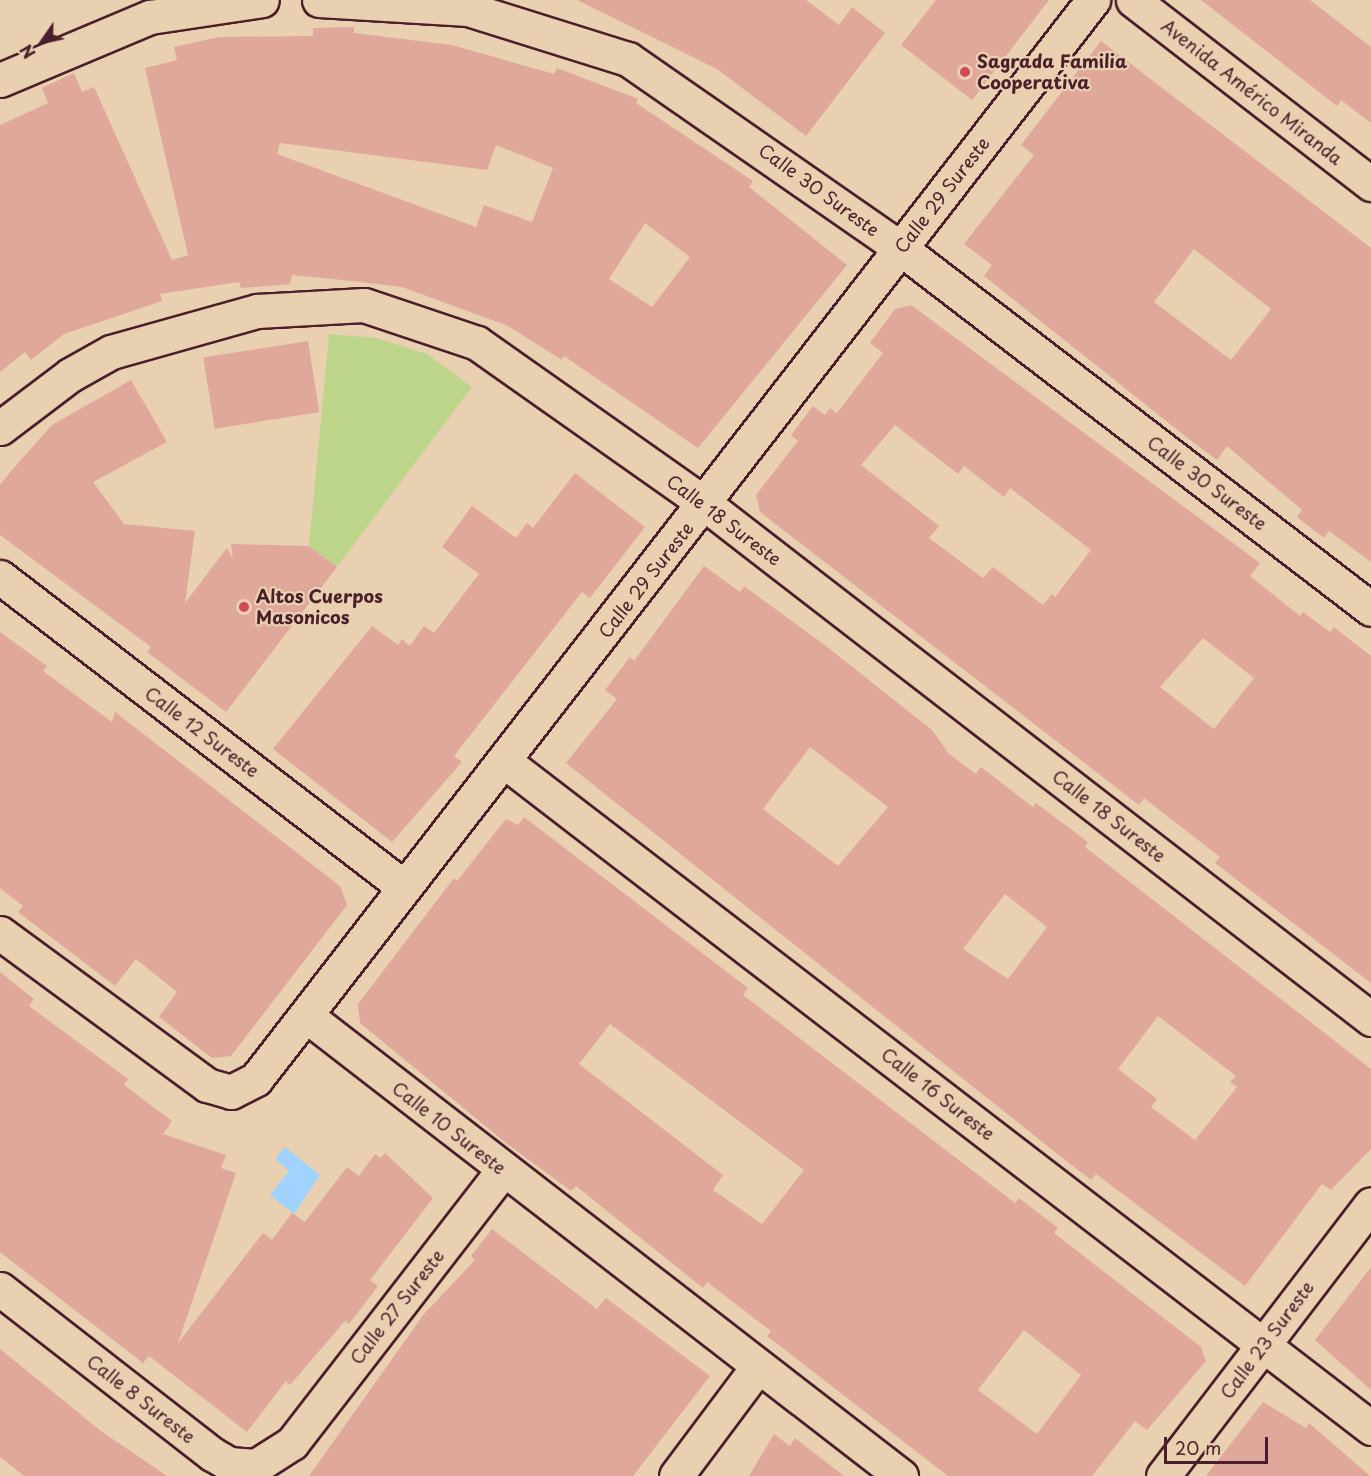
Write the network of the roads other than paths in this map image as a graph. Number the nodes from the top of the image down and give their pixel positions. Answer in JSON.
{"nodes":[{"id":1,"x":262,"y":0,"type":"edge"},
{"id":2,"x":319,"y":0,"type":"edge"},
{"id":3,"x":1093,"y":0,"type":"edge"},
{"id":4,"x":1133,"y":0,"type":"edge"},
{"id":5,"x":0,"y":80,"type":"edge"},
{"id":6,"x":1371,"y":184,"type":"edge"},
{"id":7,"x":900,"y":248,"type":"junction"},
{"id":8,"x":0,"y":428,"type":"edge"},
{"id":9,"x":705,"y":504,"type":"junction"},
{"id":10,"x":0,"y":577,"type":"edge"},
{"id":11,"x":1371,"y":609,"type":"edge"},
{"id":12,"x":504,"y":761,"type":"junction"},
{"id":13,"x":404,"y":887,"type":"junction"},
{"id":14,"x":0,"y":933,"type":"edge"},
{"id":15,"x":308,"y":1017,"type":"junction"},
{"id":16,"x":1371,"y":1019,"type":"edge"},
{"id":17,"x":502,"y":1171,"type":"junction"},
{"id":18,"x":1371,"y":1204,"type":"edge"},
{"id":19,"x":0,"y":1289,"type":"edge"},
{"id":20,"x":1264,"y":1344,"type":"junction"},
{"id":21,"x":756,"y":1369,"type":"junction"},
{"id":22,"x":1371,"y":1428,"type":"edge"},
{"id":23,"x":292,"y":1443,"type":"joint"},
{"id":24,"x":676,"y":1476,"type":"edge"},
{"id":25,"x":901,"y":1476,"type":"edge"},
{"id":26,"x":1162,"y":1476,"type":"edge"}],
"edges":[{"from":1,"to":5,"type":"street"},
{"from":2,"to":7,"type":"street","name":"Calle 30 Sureste"},
{"from":3,"to":7,"type":"street","name":"Calle 29 Sureste"},
{"from":4,"to":6,"type":"street","name":"Avenida Américo Miranda"},
{"from":7,"to":9,"type":"street","name":"Calle 29 Sureste"},
{"from":7,"to":11,"type":"street","name":"Calle 30 Sureste"},
{"from":8,"to":9,"type":"street","name":"Calle 18 Sureste"},
{"from":9,"to":12,"type":"street","name":"Calle 29 Sureste"},
{"from":9,"to":16,"type":"street","name":"Calle 18 Sureste"},
{"from":10,"to":13,"type":"street","name":"Calle 12 Sureste"},
{"from":12,"to":13,"type":"street","name":"Calle 29 Sureste"},
{"from":12,"to":20,"type":"street","name":"Calle 16 Sureste"},
{"from":13,"to":15,"type":"street","name":"Calle 29 Sureste"},
{"from":14,"to":15,"type":"street"},
{"from":15,"to":17,"type":"street","name":"Calle 10 Sureste"},
{"from":17,"to":21,"type":"street","name":"Calle 10 Sureste"},
{"from":17,"to":23,"type":"street","name":"Calle 27 Sureste"},
{"from":18,"to":20,"type":"street","name":"Calle 23 Sureste"},
{"from":19,"to":23,"type":"street","name":"Calle 8 Sureste"},
{"from":20,"to":22,"type":"street","name":"Calle 16 Sureste"},
{"from":20,"to":26,"type":"street","name":"Calle 23 Sureste"},
{"from":21,"to":24,"type":"street"},
{"from":21,"to":25,"type":"street","name":"Calle 10 Sureste"}]}
